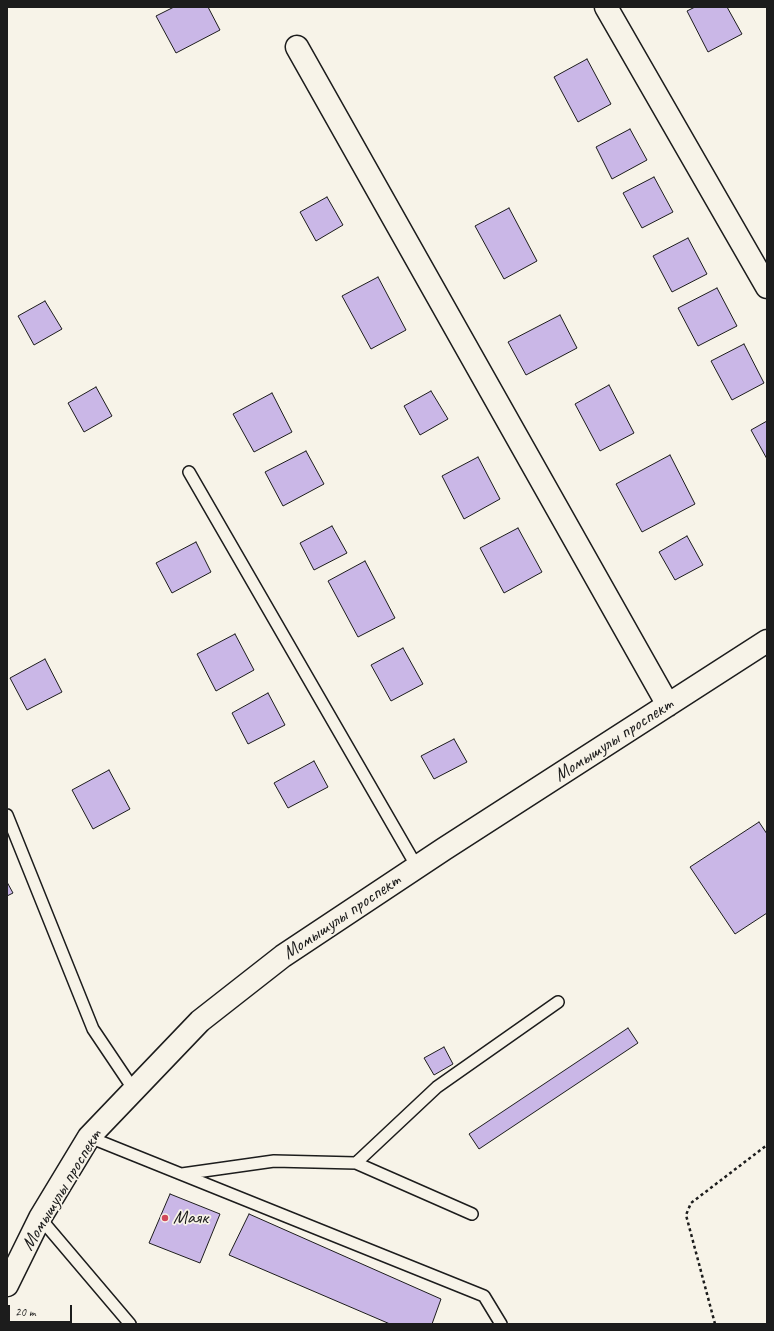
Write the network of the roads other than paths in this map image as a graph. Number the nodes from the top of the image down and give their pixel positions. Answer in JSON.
{"nodes":[{"id":1,"x":606,"y":7,"type":"edge"},
{"id":2,"x":297,"y":47,"type":"dead end"},
{"id":3,"x":767,"y":287,"type":"edge"},
{"id":4,"x":189,"y":472,"type":"dead end"},
{"id":5,"x":767,"y":641,"type":"edge"},
{"id":6,"x":668,"y":705,"type":"junction"},
{"id":7,"x":7,"y":815,"type":"edge"},
{"id":8,"x":417,"y":867,"type":"junction"},
{"id":9,"x":558,"y":1002,"type":"dead end"},
{"id":10,"x":134,"y":1090,"type":"junction"},
{"id":11,"x":89,"y":1137,"type":"junction"},
{"id":12,"x":356,"y":1164,"type":"junction"},
{"id":13,"x":182,"y":1174,"type":"junction"},
{"id":14,"x":472,"y":1214,"type":"dead end"},
{"id":15,"x":40,"y":1218,"type":"junction"},
{"id":16,"x":7,"y":1285,"type":"edge"},
{"id":17,"x":130,"y":1324,"type":"edge"},
{"id":18,"x":501,"y":1324,"type":"edge"}],
"edges":[{"from":1,"to":3,"type":"street"},
{"from":2,"to":6,"type":"street"},
{"from":4,"to":8,"type":"lane"},
{"from":5,"to":6,"type":"street","name":"Момышулы проспект"},
{"from":6,"to":8,"type":"street","name":"Момышулы проспект"},
{"from":7,"to":10,"type":"lane"},
{"from":8,"to":10,"type":"street","name":"Момышулы проспект"},
{"from":9,"to":12,"type":"lane"},
{"from":10,"to":11,"type":"street","name":"Момышулы проспект"},
{"from":11,"to":13,"type":"lane"},
{"from":11,"to":15,"type":"street","name":"Момышулы проспект"},
{"from":12,"to":13,"type":"lane"},
{"from":12,"to":14,"type":"lane"},
{"from":13,"to":18,"type":"lane"},
{"from":15,"to":16,"type":"street","name":"Момышулы проспект"},
{"from":15,"to":17,"type":"lane"}]}
